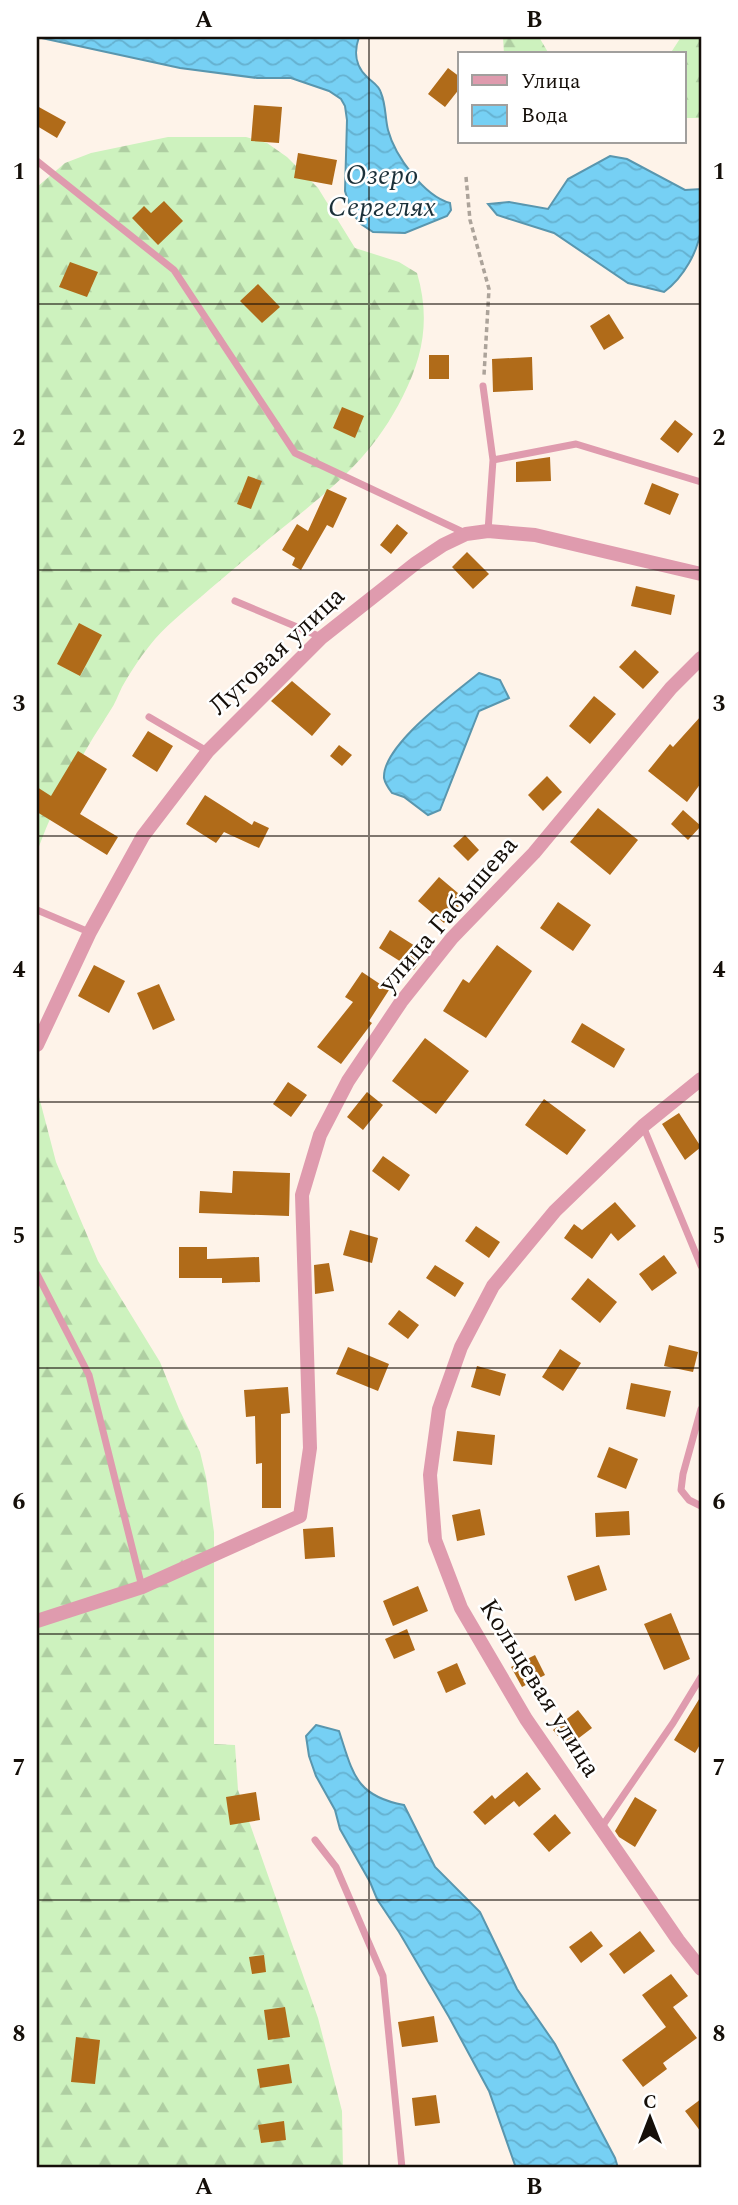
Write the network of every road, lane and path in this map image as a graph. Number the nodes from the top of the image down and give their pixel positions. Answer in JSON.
{"nodes":[{"id":1,"x":37,"y":161,"type":"edge"},
{"id":2,"x":466,"y":177,"type":"dead end"},
{"id":3,"x":483,"y":386,"type":"joint"},
{"id":4,"x":493,"y":460,"type":"junction"},
{"id":5,"x":701,"y":482,"type":"edge"},
{"id":6,"x":488,"y":531,"type":"junction"},
{"id":7,"x":466,"y":534,"type":"junction"},
{"id":8,"x":701,"y":574,"type":"edge"},
{"id":9,"x":235,"y":601,"type":"dead end"},
{"id":10,"x":321,"y":638,"type":"junction"},
{"id":11,"x":701,"y":658,"type":"edge"},
{"id":12,"x":149,"y":717,"type":"dead end"},
{"id":13,"x":208,"y":751,"type":"junction"},
{"id":14,"x":37,"y":910,"type":"edge"},
{"id":15,"x":90,"y":932,"type":"junction"},
{"id":16,"x":37,"y":1045,"type":"edge"},
{"id":17,"x":701,"y":1079,"type":"edge"},
{"id":18,"x":643,"y":1126,"type":"junction"},
{"id":19,"x":701,"y":1266,"type":"edge"},
{"id":20,"x":37,"y":1274,"type":"edge"},
{"id":21,"x":701,"y":1409,"type":"edge"},
{"id":22,"x":701,"y":1506,"type":"edge"},
{"id":23,"x":142,"y":1587,"type":"junction"},
{"id":24,"x":37,"y":1621,"type":"edge"},
{"id":25,"x":701,"y":1677,"type":"edge"},
{"id":26,"x":600,"y":1829,"type":"junction"},
{"id":27,"x":315,"y":1840,"type":"dead end"},
{"id":28,"x":701,"y":1969,"type":"edge"},
{"id":29,"x":402,"y":2168,"type":"edge"}],
"edges":[{"from":1,"to":7,"type":"lane"},
{"from":2,"to":3,"type":"path"},
{"from":3,"to":4,"type":"lane"},
{"from":4,"to":5,"type":"lane"},
{"from":4,"to":6,"type":"lane"},
{"from":6,"to":7,"type":"street","name":"Луговая улица"},
{"from":6,"to":8,"type":"street","name":"Луговая улица"},
{"from":7,"to":10,"type":"street","name":"Луговая улица"},
{"from":9,"to":10,"type":"lane"},
{"from":10,"to":13,"type":"street","name":"Луговая улица"},
{"from":11,"to":23,"type":"street","name":"улица Габышева"},
{"from":12,"to":13,"type":"lane"},
{"from":13,"to":15,"type":"street","name":"Луговая улица"},
{"from":14,"to":15,"type":"lane"},
{"from":15,"to":16,"type":"street","name":"Луговая улица"},
{"from":17,"to":18,"type":"street","name":"Кольцевая улица"},
{"from":18,"to":19,"type":"lane"},
{"from":18,"to":26,"type":"street","name":"Кольцевая улица"},
{"from":20,"to":23,"type":"lane"},
{"from":21,"to":22,"type":"lane"},
{"from":23,"to":24,"type":"street"},
{"from":25,"to":26,"type":"lane"},
{"from":26,"to":28,"type":"street","name":"Кольцевая улица"},
{"from":27,"to":29,"type":"lane"}]}
